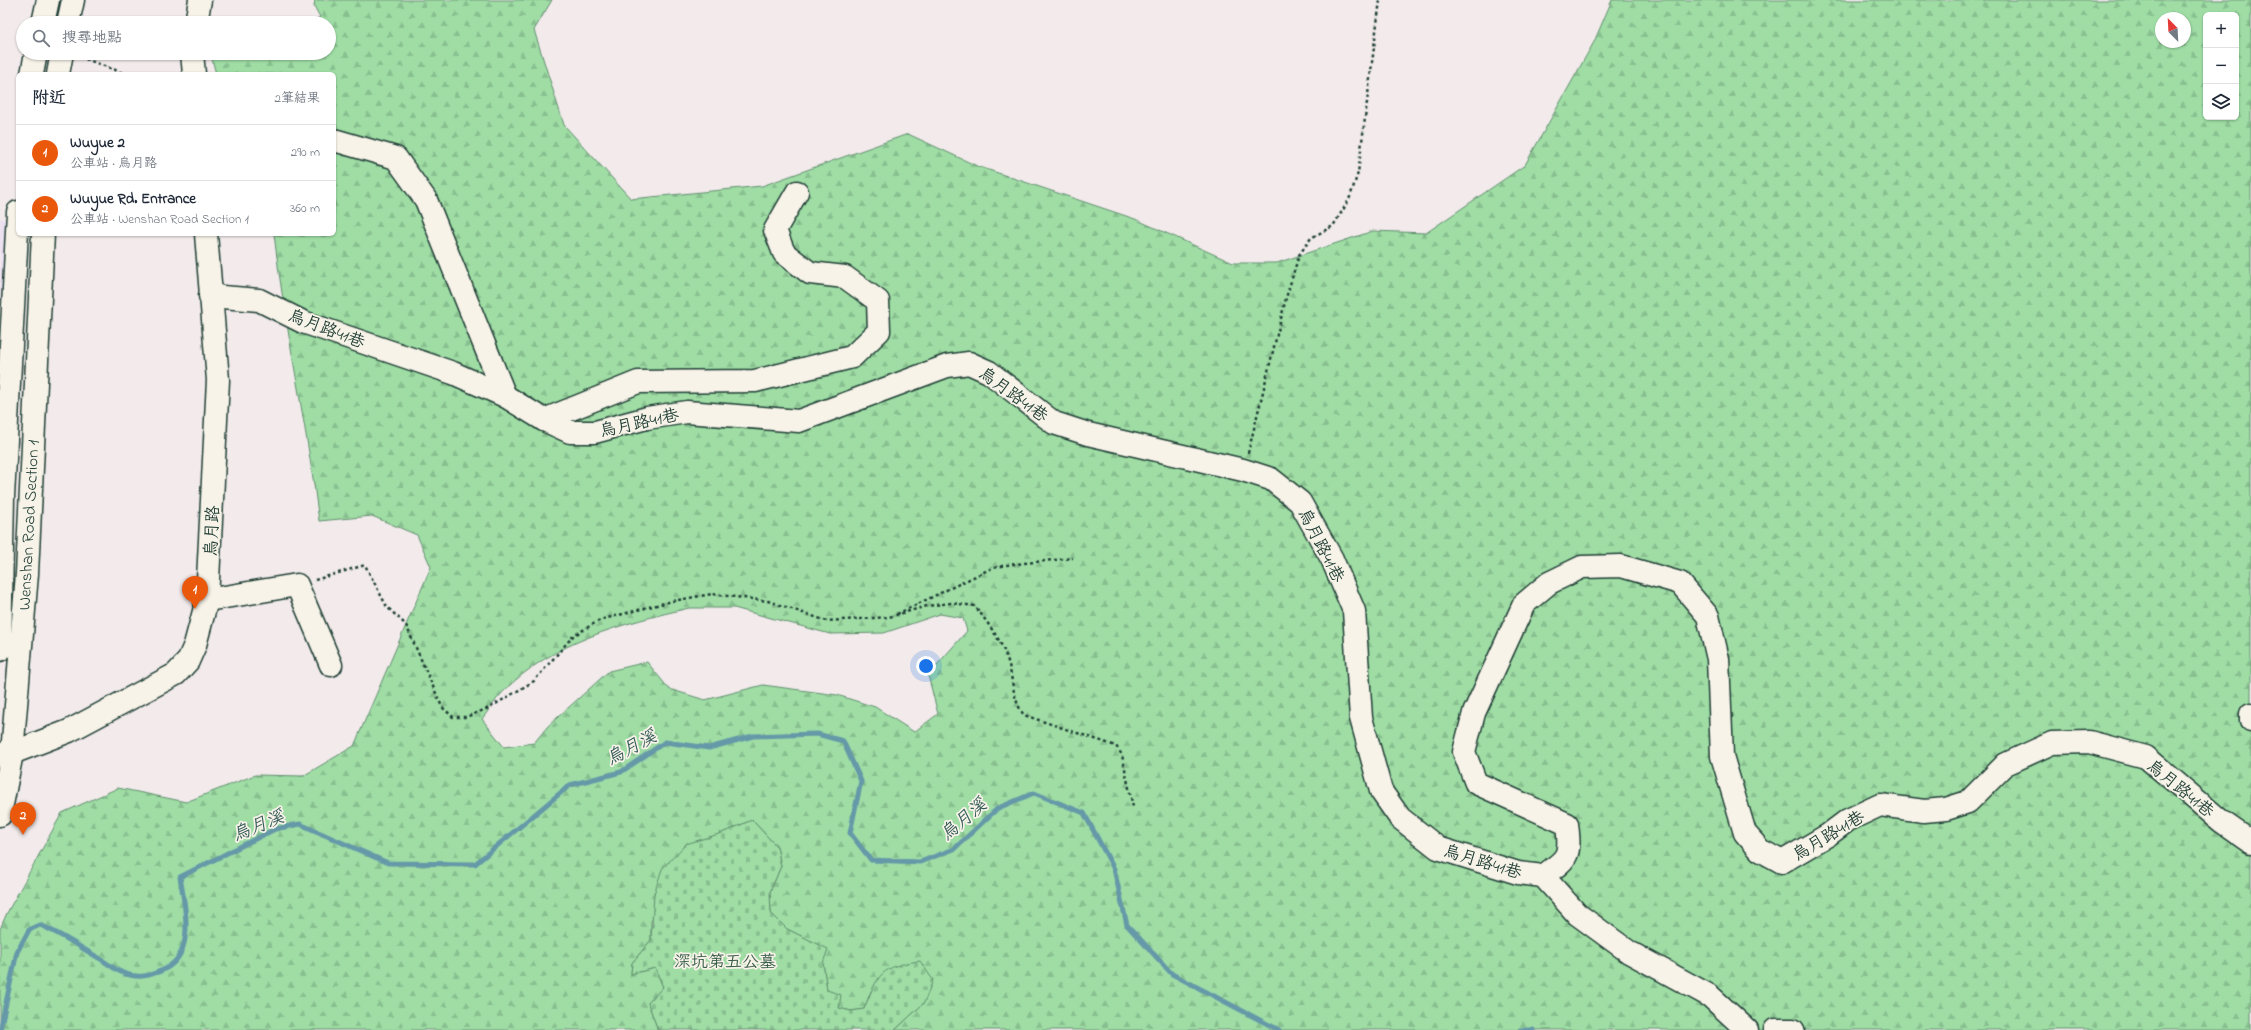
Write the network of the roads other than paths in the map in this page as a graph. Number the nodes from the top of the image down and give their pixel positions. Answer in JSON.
{"nodes":[{"id":1,"x":48,"y":0,"type":"edge"},
{"id":2,"x":73,"y":0,"type":"edge"},
{"id":3,"x":200,"y":0,"type":"edge"},
{"id":4,"x":45,"y":16,"type":"edge"},
{"id":5,"x":70,"y":16,"type":"edge"},
{"id":6,"x":197,"y":16,"type":"edge"},
{"id":7,"x":35,"y":60,"type":"edge"},
{"id":8,"x":66,"y":60,"type":"edge"},
{"id":9,"x":193,"y":60,"type":"edge"},
{"id":10,"x":32,"y":72,"type":"edge"},
{"id":11,"x":59,"y":72,"type":"edge"},
{"id":12,"x":194,"y":72,"type":"edge"},
{"id":13,"x":336,"y":141,"type":"edge"},
{"id":14,"x":797,"y":192,"type":"dead end"},
{"id":15,"x":17,"y":236,"type":"edge"},
{"id":16,"x":43,"y":236,"type":"edge"},
{"id":17,"x":206,"y":236,"type":"edge"},
{"id":18,"x":210,"y":296,"type":"junction"},
{"id":19,"x":505,"y":396,"type":"junction"},
{"id":20,"x":544,"y":420,"type":"junction"},
{"id":21,"x":2,"y":498,"type":"edge"},
{"id":22,"x":1,"y":558,"type":"edge"},
{"id":23,"x":27,"y":574,"type":"junction"},
{"id":24,"x":1,"y":583,"type":"edge"},
{"id":25,"x":207,"y":600,"type":"junction"},
{"id":26,"x":0,"y":648,"type":"edge"},
{"id":27,"x":331,"y":666,"type":"dead end"},
{"id":28,"x":2251,"y":714,"type":"edge"},
{"id":29,"x":2251,"y":720,"type":"edge"},
{"id":30,"x":6,"y":754,"type":"edge"},
{"id":31,"x":0,"y":815,"type":"edge"},
{"id":32,"x":2251,"y":842,"type":"edge"},
{"id":33,"x":1543,"y":876,"type":"junction"},
{"id":34,"x":1747,"y":1030,"type":"edge"},
{"id":35,"x":1775,"y":1030,"type":"edge"},
{"id":36,"x":1793,"y":1030,"type":"edge"}],
"edges":[{"from":1,"to":4,"type":"street"},
{"from":2,"to":5,"type":"street"},
{"from":3,"to":6,"type":"street"},
{"from":7,"to":10,"type":"street"},
{"from":8,"to":11,"type":"street"},
{"from":9,"to":12,"type":"street"},
{"from":13,"to":19,"type":"street"},
{"from":14,"to":20,"type":"street"},
{"from":15,"to":21,"type":"street","name":"Wenshan Road Section 1"},
{"from":16,"to":23,"type":"street","name":"Wenshan Road Section 1"},
{"from":17,"to":18,"type":"street","name":"烏月路"},
{"from":18,"to":19,"type":"street","name":"烏月路41巷"},
{"from":18,"to":25,"type":"street","name":"烏月路"},
{"from":19,"to":20,"type":"street","name":"烏月路41巷"},
{"from":20,"to":33,"type":"street","name":"烏月路41巷"},
{"from":21,"to":22,"type":"street","name":"Wenshan Road Section 1"},
{"from":22,"to":23,"type":"street"},
{"from":22,"to":24,"type":"street","name":"Wenshan Road Section 1"},
{"from":23,"to":24,"type":"street"},
{"from":23,"to":30,"type":"street","name":"Wenshan Road Section 1"},
{"from":24,"to":26,"type":"street","name":"Wenshan Road Section 1"},
{"from":25,"to":27,"type":"street"},
{"from":25,"to":30,"type":"street","name":"烏月路"},
{"from":28,"to":29,"type":"street"},
{"from":30,"to":31,"type":"street","name":"Wenshan Road Section 1"},
{"from":32,"to":33,"type":"street","name":"烏月路41巷"},
{"from":33,"to":34,"type":"street","name":"烏月路41巷"},
{"from":35,"to":36,"type":"street"}]}
